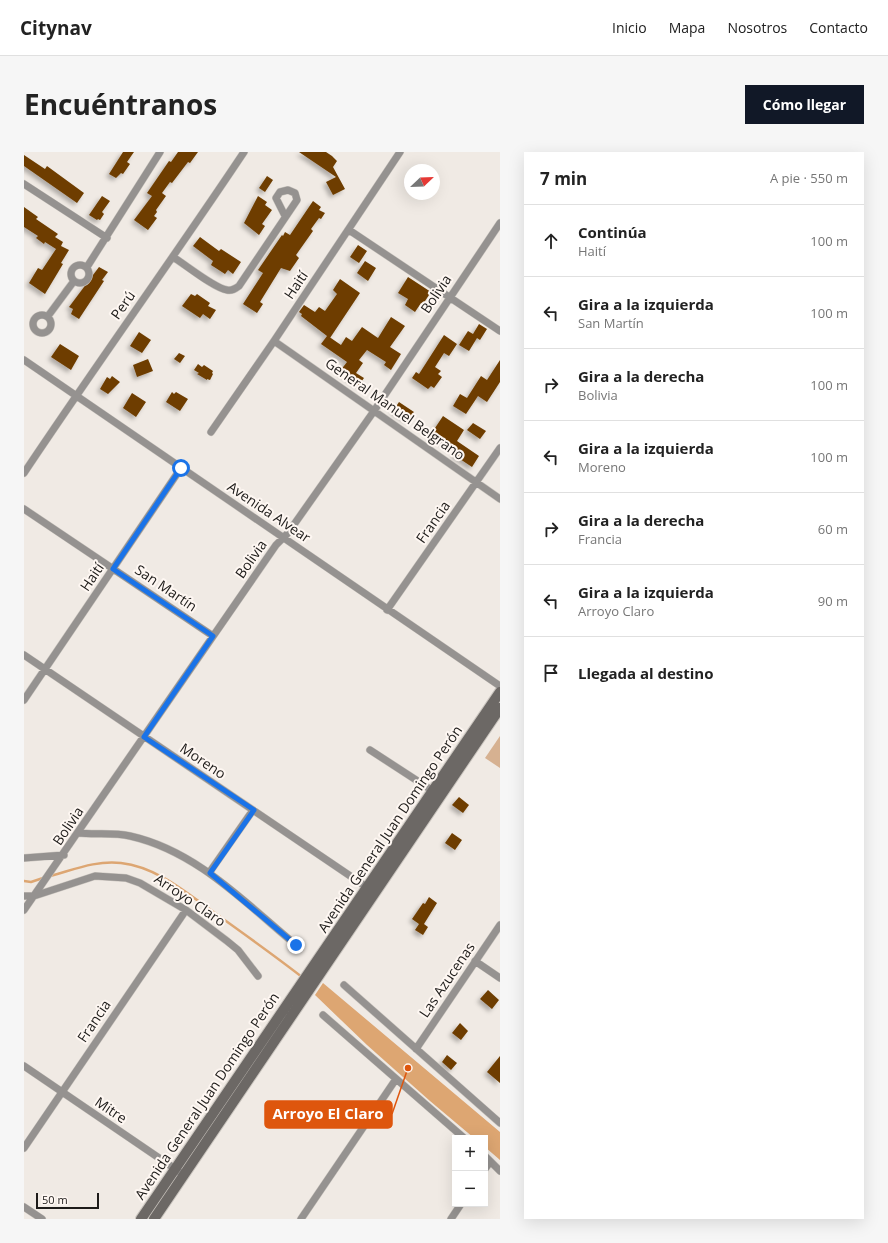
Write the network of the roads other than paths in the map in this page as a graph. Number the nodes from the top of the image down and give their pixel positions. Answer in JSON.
{"nodes":[{"id":1,"x":160,"y":152,"type":"edge"},
{"id":2,"x":244,"y":152,"type":"edge"},
{"id":3,"x":400,"y":152,"type":"edge"},
{"id":4,"x":24,"y":184,"type":"edge"},
{"id":5,"x":285,"y":216,"type":"dead end"},
{"id":6,"x":500,"y":223,"type":"edge"},
{"id":7,"x":349,"y":230,"type":"junction"},
{"id":8,"x":107,"y":238,"type":"junction"},
{"id":9,"x":173,"y":257,"type":"junction"},
{"id":10,"x":87,"y":267,"type":"junction"},
{"id":11,"x":74,"y":281,"type":"junction"},
{"id":12,"x":450,"y":297,"type":"junction"},
{"id":13,"x":48,"y":316,"type":"dead end"},
{"id":14,"x":500,"y":331,"type":"edge"},
{"id":15,"x":274,"y":341,"type":"junction"},
{"id":16,"x":24,"y":360,"type":"edge"},
{"id":17,"x":76,"y":395,"type":"junction"},
{"id":18,"x":374,"y":411,"type":"junction"},
{"id":19,"x":211,"y":432,"type":"dead end"},
{"id":20,"x":500,"y":448,"type":"edge"},
{"id":21,"x":181,"y":468,"type":"junction"},
{"id":22,"x":24,"y":473,"type":"edge"},
{"id":23,"x":476,"y":482,"type":"junction"},
{"id":24,"x":500,"y":499,"type":"edge"},
{"id":25,"x":24,"y":509,"type":"edge"},
{"id":26,"x":283,"y":537,"type":"junction"},
{"id":27,"x":113,"y":569,"type":"junction"},
{"id":28,"x":387,"y":610,"type":"junction"},
{"id":29,"x":213,"y":636,"type":"junction"},
{"id":30,"x":24,"y":655,"type":"edge"},
{"id":31,"x":45,"y":670,"type":"junction"},
{"id":32,"x":500,"y":686,"type":"edge"},
{"id":33,"x":500,"y":692,"type":"edge"},
{"id":34,"x":24,"y":700,"type":"edge"},
{"id":35,"x":500,"y":708,"type":"edge"},
{"id":36,"x":144,"y":737,"type":"junction"},
{"id":37,"x":370,"y":750,"type":"dead end"},
{"id":38,"x":433,"y":791,"type":"junction"},
{"id":39,"x":254,"y":810,"type":"junction"},
{"id":40,"x":78,"y":833,"type":"junction"},
{"id":41,"x":64,"y":855,"type":"junction"},
{"id":42,"x":24,"y":858,"type":"edge"},
{"id":43,"x":210,"y":873,"type":"junction"},
{"id":44,"x":368,"y":888,"type":"junction"},
{"id":45,"x":24,"y":896,"type":"edge"},
{"id":46,"x":34,"y":896,"type":"junction"},
{"id":47,"x":24,"y":910,"type":"edge"},
{"id":48,"x":186,"y":910,"type":"junction"},
{"id":49,"x":500,"y":925,"type":"edge"},
{"id":50,"x":296,"y":945,"type":"dead end"},
{"id":51,"x":475,"y":961,"type":"junction"},
{"id":52,"x":318,"y":968,"type":"junction"},
{"id":53,"x":258,"y":976,"type":"dead end"},
{"id":54,"x":500,"y":978,"type":"edge"},
{"id":55,"x":344,"y":985,"type":"dead end"},
{"id":56,"x":301,"y":992,"type":"junction"},
{"id":57,"x":323,"y":1015,"type":"dead end"},
{"id":58,"x":416,"y":1050,"type":"junction"},
{"id":59,"x":24,"y":1066,"type":"edge"},
{"id":60,"x":396,"y":1079,"type":"junction"},
{"id":61,"x":61,"y":1091,"type":"junction"},
{"id":62,"x":500,"y":1123,"type":"edge"},
{"id":63,"x":461,"y":1135,"type":"edge"},
{"id":64,"x":24,"y":1148,"type":"edge"},
{"id":65,"x":488,"y":1159,"type":"edge"},
{"id":66,"x":175,"y":1169,"type":"junction"},
{"id":67,"x":500,"y":1171,"type":"edge"},
{"id":68,"x":184,"y":1175,"type":"junction"},
{"id":69,"x":24,"y":1207,"type":"edge"},
{"id":70,"x":459,"y":1207,"type":"edge"},
{"id":71,"x":42,"y":1219,"type":"edge"},
{"id":72,"x":141,"y":1219,"type":"edge"},
{"id":73,"x":154,"y":1219,"type":"edge"},
{"id":74,"x":301,"y":1219,"type":"edge"},
{"id":75,"x":451,"y":1219,"type":"edge"}],
"edges":[{"from":1,"to":8,"type":"street"},
{"from":2,"to":9,"type":"street","name":"Perú"},
{"from":3,"to":7,"type":"street","name":"Haití"},
{"from":4,"to":8,"type":"street"},
{"from":5,"to":9,"type":"street"},
{"from":6,"to":12,"type":"street","name":"Bolivia"},
{"from":7,"to":12,"type":"street"},
{"from":7,"to":15,"type":"street","name":"Haití"},
{"from":8,"to":10,"type":"street"},
{"from":9,"to":17,"type":"street","name":"Perú"},
{"from":10,"to":11,"type":"street"},
{"from":10,"to":11,"type":"street"},
{"from":11,"to":13,"type":"street"},
{"from":12,"to":14,"type":"street"},
{"from":12,"to":18,"type":"street","name":"Bolivia"},
{"from":15,"to":18,"type":"street","name":"General Manuel Belgrano"},
{"from":15,"to":19,"type":"street","name":"Haití"},
{"from":16,"to":17,"type":"street","name":"Avenida Alvear"},
{"from":17,"to":21,"type":"street","name":"Avenida Alvear"},
{"from":17,"to":22,"type":"street","name":"Perú"},
{"from":18,"to":23,"type":"street","name":"General Manuel Belgrano"},
{"from":18,"to":26,"type":"street","name":"Bolivia"},
{"from":20,"to":23,"type":"street","name":"Francia"},
{"from":21,"to":26,"type":"street","name":"Avenida Alvear"},
{"from":21,"to":27,"type":"street","name":"Haití"},
{"from":23,"to":24,"type":"street","name":"General Manuel Belgrano"},
{"from":23,"to":28,"type":"street","name":"Francia"},
{"from":25,"to":27,"type":"street","name":"San Martín"},
{"from":26,"to":28,"type":"street","name":"Avenida Alvear"},
{"from":26,"to":29,"type":"street","name":"Bolivia"},
{"from":27,"to":29,"type":"street","name":"San Martín"},
{"from":27,"to":31,"type":"street","name":"Haití"},
{"from":28,"to":32,"type":"street","name":"Avenida Alvear"},
{"from":29,"to":36,"type":"street","name":"Bolivia"},
{"from":30,"to":31,"type":"street","name":"Moreno"},
{"from":31,"to":34,"type":"street","name":"Haití"},
{"from":31,"to":36,"type":"street","name":"Moreno"},
{"from":33,"to":38,"type":"main road","name":"Avenida General Juan Domingo Perón"},
{"from":35,"to":52,"type":"main road","name":"Avenida General Juan Domingo Perón"},
{"from":36,"to":39,"type":"street","name":"Moreno"},
{"from":36,"to":40,"type":"street","name":"Bolivia"},
{"from":37,"to":38,"type":"street"},
{"from":38,"to":44,"type":"main road","name":"Avenida General Juan Domingo Perón"},
{"from":39,"to":43,"type":"street"},
{"from":39,"to":44,"type":"street","name":"Moreno"},
{"from":40,"to":41,"type":"street","name":"Bolivia"},
{"from":40,"to":43,"type":"street","name":"Arroyo Claro"},
{"from":41,"to":42,"type":"street"},
{"from":41,"to":46,"type":"street","name":"Bolivia"},
{"from":43,"to":50,"type":"street","name":"Arroyo Claro"},
{"from":44,"to":52,"type":"main road","name":"Avenida General Juan Domingo Perón"},
{"from":45,"to":46,"type":"street","name":"Arroyo Claro"},
{"from":46,"to":47,"type":"street","name":"Bolivia"},
{"from":46,"to":48,"type":"street","name":"Arroyo Claro"},
{"from":48,"to":53,"type":"street","name":"Arroyo Claro"},
{"from":48,"to":61,"type":"street","name":"Francia"},
{"from":49,"to":51,"type":"street","name":"Las Azucenas"},
{"from":51,"to":54,"type":"street"},
{"from":51,"to":58,"type":"street","name":"Las Azucenas"},
{"from":52,"to":56,"type":"main road","name":"Avenida General Juan Domingo Perón"},
{"from":55,"to":58,"type":"street"},
{"from":56,"to":66,"type":"main road","name":"Avenida General Juan Domingo Perón"},
{"from":56,"to":68,"type":"main road","name":"Avenida General Juan Domingo Perón"},
{"from":57,"to":60,"type":"street"},
{"from":58,"to":62,"type":"street"},
{"from":59,"to":61,"type":"street","name":"Mitre"},
{"from":60,"to":63,"type":"street"},
{"from":60,"to":74,"type":"street"},
{"from":61,"to":64,"type":"street","name":"Francia"},
{"from":61,"to":66,"type":"street","name":"Mitre"},
{"from":65,"to":67,"type":"street"},
{"from":66,"to":68,"type":"street","name":"Mitre"},
{"from":66,"to":72,"type":"main road","name":"Avenida General Juan Domingo Perón"},
{"from":68,"to":73,"type":"main road","name":"Avenida General Juan Domingo Perón"},
{"from":69,"to":71,"type":"street"},
{"from":70,"to":75,"type":"street"}]}
